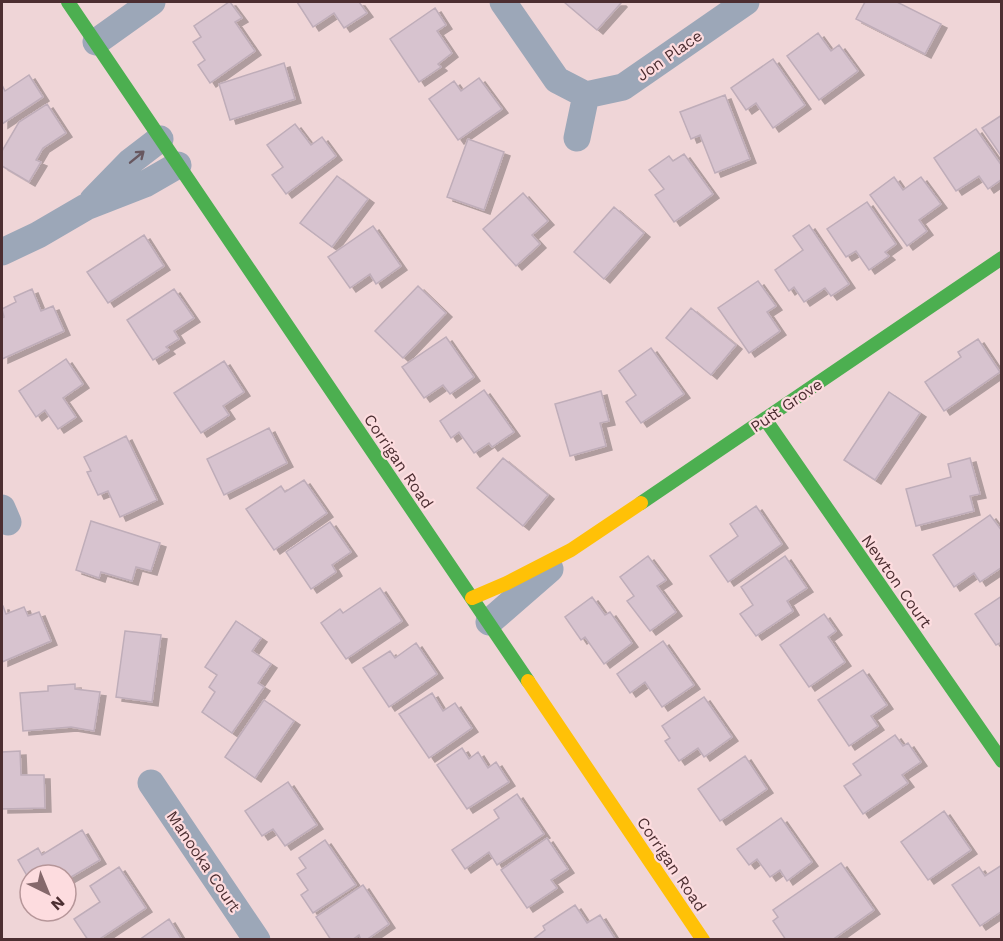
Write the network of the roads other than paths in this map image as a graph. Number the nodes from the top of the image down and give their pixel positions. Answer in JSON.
{"nodes":[{"id":1,"x":68,"y":2,"type":"edge"},
{"id":2,"x":152,"y":2,"type":"edge"},
{"id":3,"x":503,"y":2,"type":"edge"},
{"id":4,"x":746,"y":2,"type":"edge"},
{"id":5,"x":96,"y":42,"type":"junction"},
{"id":6,"x":586,"y":94,"type":"junction"},
{"id":7,"x":577,"y":138,"type":"dead end"},
{"id":8,"x":160,"y":139,"type":"junction"},
{"id":9,"x":178,"y":165,"type":"junction"},
{"id":10,"x":86,"y":207,"type":"junction"},
{"id":11,"x":2,"y":252,"type":"edge"},
{"id":12,"x":1002,"y":258,"type":"edge"},
{"id":13,"x":765,"y":419,"type":"junction"},
{"id":14,"x":571,"y":550,"type":"junction"},
{"id":15,"x":472,"y":598,"type":"junction"},
{"id":16,"x":489,"y":622,"type":"junction"},
{"id":17,"x":1002,"y":761,"type":"edge"},
{"id":18,"x":151,"y":783,"type":"dead end"},
{"id":19,"x":256,"y":939,"type":"edge"},
{"id":20,"x":703,"y":939,"type":"edge"}],
"edges":[{"from":1,"to":5,"type":"main road","name":"Corrigan Road"},
{"from":2,"to":5,"type":"street"},
{"from":3,"to":6,"type":"street"},
{"from":4,"to":6,"type":"street","name":"Jon Place"},
{"from":5,"to":8,"type":"main road","name":"Corrigan Road"},
{"from":6,"to":7,"type":"street"},
{"from":8,"to":9,"type":"main road","name":"Corrigan Road"},
{"from":10,"to":8,"type":"street","one_way":true},
{"from":9,"to":10,"type":"street"},
{"from":9,"to":15,"type":"main road","name":"Corrigan Road"},
{"from":10,"to":11,"type":"street"},
{"from":12,"to":13,"type":"main road","name":"Putt Grove"},
{"from":13,"to":14,"type":"main road","name":"Putt Grove"},
{"from":13,"to":17,"type":"main road","name":"Newton Court"},
{"from":14,"to":15,"type":"main road","name":"Putt Grove"},
{"from":14,"to":16,"type":"street","name":"Putt Grove"},
{"from":15,"to":16,"type":"main road","name":"Corrigan Road"},
{"from":16,"to":20,"type":"main road","name":"Corrigan Road"},
{"from":18,"to":19,"type":"street","name":"Manooka Court"}]}
